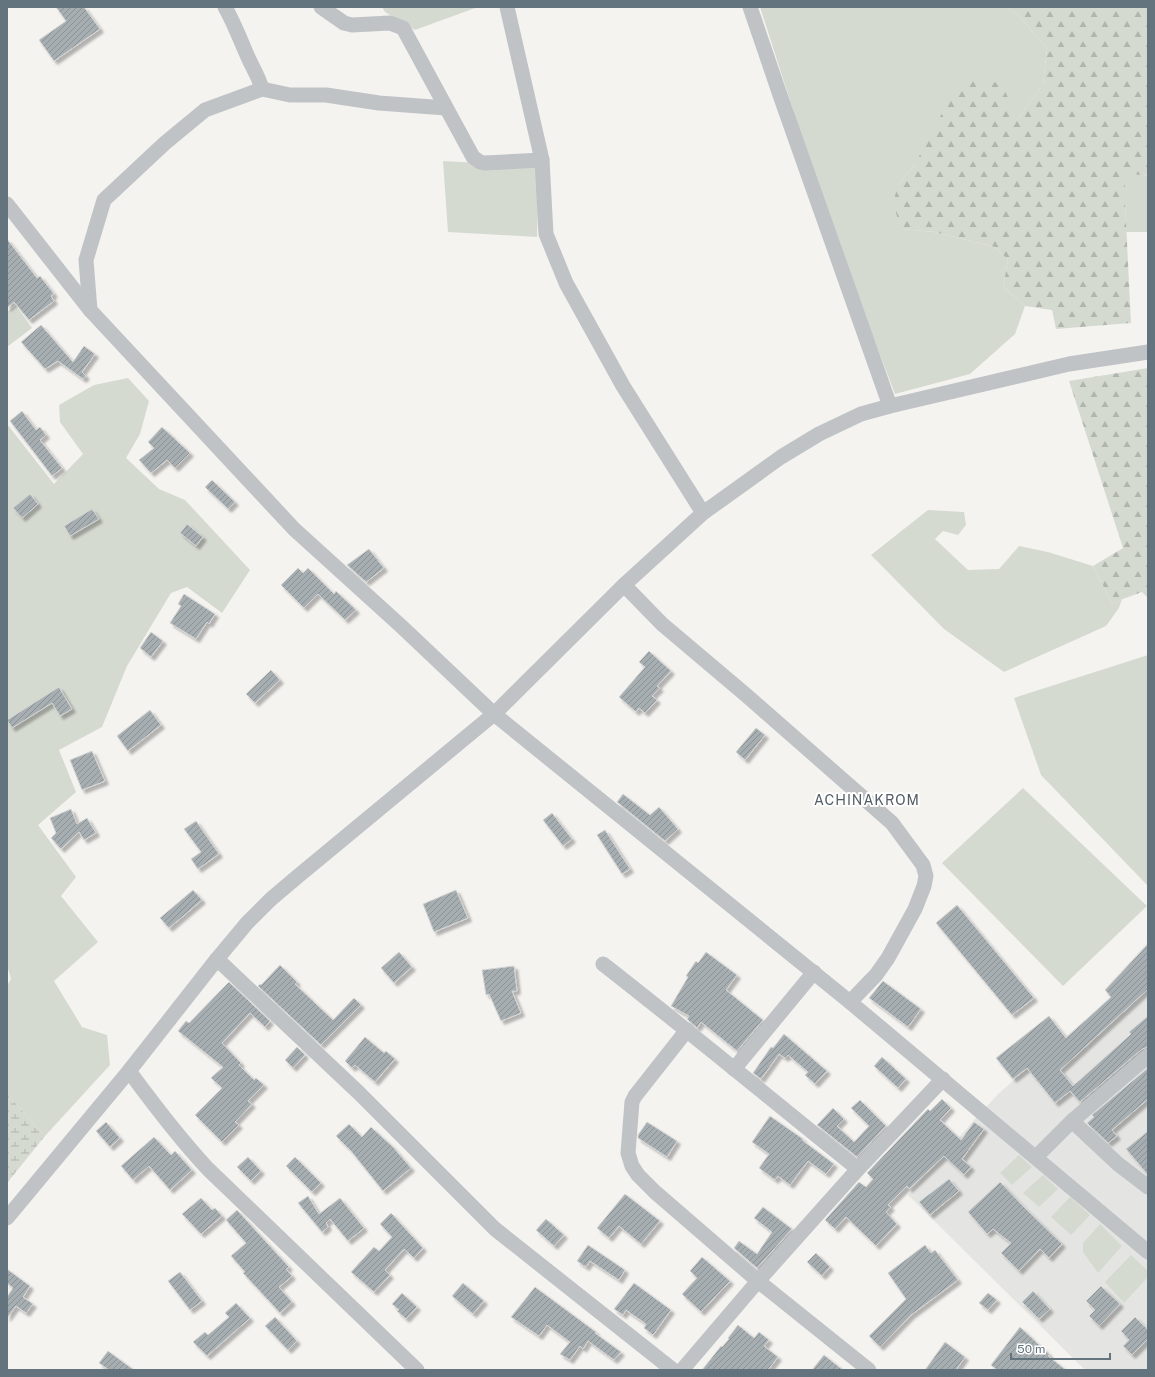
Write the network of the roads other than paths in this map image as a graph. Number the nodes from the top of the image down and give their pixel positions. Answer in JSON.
{"nodes":[{"id":1,"x":226,"y":7,"type":"edge"},
{"id":2,"x":321,"y":7,"type":"edge"},
{"id":3,"x":507,"y":7,"type":"edge"},
{"id":4,"x":750,"y":7,"type":"edge"},
{"id":5,"x":262,"y":89,"type":"junction"},
{"id":6,"x":446,"y":108,"type":"junction"},
{"id":7,"x":542,"y":160,"type":"junction"},
{"id":8,"x":7,"y":204,"type":"edge"},
{"id":9,"x":90,"y":310,"type":"junction"},
{"id":10,"x":1148,"y":352,"type":"edge"},
{"id":11,"x":890,"y":406,"type":"junction"},
{"id":12,"x":703,"y":513,"type":"junction"},
{"id":13,"x":624,"y":585,"type":"junction"},
{"id":14,"x":494,"y":714,"type":"junction"},
{"id":15,"x":217,"y":959,"type":"junction"},
{"id":16,"x":602,"y":964,"type":"dead end"},
{"id":17,"x":814,"y":972,"type":"junction"},
{"id":18,"x":850,"y":1002,"type":"junction"},
{"id":19,"x":688,"y":1030,"type":"junction"},
{"id":20,"x":1148,"y":1056,"type":"edge"},
{"id":21,"x":734,"y":1069,"type":"junction"},
{"id":22,"x":129,"y":1071,"type":"junction"},
{"id":23,"x":943,"y":1079,"type":"junction"},
{"id":24,"x":1072,"y":1121,"type":"junction"},
{"id":25,"x":1036,"y":1157,"type":"junction"},
{"id":26,"x":858,"y":1169,"type":"junction"},
{"id":27,"x":1148,"y":1187,"type":"edge"},
{"id":28,"x":7,"y":1218,"type":"edge"},
{"id":29,"x":1148,"y":1252,"type":"edge"},
{"id":30,"x":758,"y":1281,"type":"junction"},
{"id":31,"x":417,"y":1370,"type":"edge"},
{"id":32,"x":673,"y":1370,"type":"edge"},
{"id":33,"x":682,"y":1370,"type":"edge"},
{"id":34,"x":869,"y":1370,"type":"edge"}],
"edges":[{"from":1,"to":5,"type":"street"},
{"from":2,"to":6,"type":"street"},
{"from":3,"to":7,"type":"street"},
{"from":4,"to":11,"type":"street"},
{"from":5,"to":6,"type":"street"},
{"from":5,"to":9,"type":"street"},
{"from":6,"to":7,"type":"street"},
{"from":7,"to":12,"type":"street"},
{"from":8,"to":9,"type":"street"},
{"from":9,"to":14,"type":"street"},
{"from":10,"to":11,"type":"street"},
{"from":11,"to":12,"type":"street"},
{"from":12,"to":13,"type":"street"},
{"from":13,"to":14,"type":"street"},
{"from":13,"to":18,"type":"street"},
{"from":14,"to":15,"type":"street"},
{"from":14,"to":17,"type":"street"},
{"from":15,"to":22,"type":"street"},
{"from":15,"to":32,"type":"street"},
{"from":16,"to":19,"type":"street"},
{"from":17,"to":18,"type":"street"},
{"from":17,"to":21,"type":"street"},
{"from":18,"to":23,"type":"street"},
{"from":19,"to":21,"type":"street"},
{"from":19,"to":30,"type":"street"},
{"from":20,"to":24,"type":"street"},
{"from":21,"to":26,"type":"street"},
{"from":22,"to":28,"type":"street"},
{"from":22,"to":31,"type":"street"},
{"from":23,"to":25,"type":"street"},
{"from":23,"to":26,"type":"street"},
{"from":24,"to":25,"type":"street"},
{"from":24,"to":27,"type":"street"},
{"from":25,"to":29,"type":"street"},
{"from":26,"to":30,"type":"street"},
{"from":30,"to":33,"type":"street"},
{"from":30,"to":34,"type":"street"}]}
